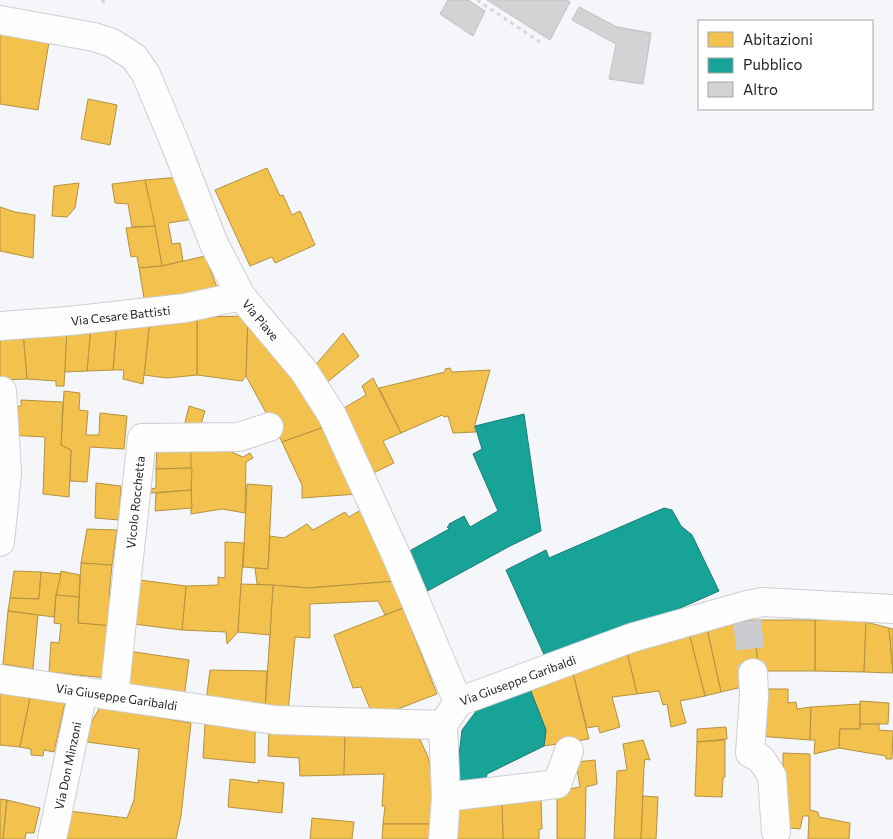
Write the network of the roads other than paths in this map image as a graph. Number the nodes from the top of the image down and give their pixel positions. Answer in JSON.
{"nodes":[{"id":1,"x":0,"y":20,"type":"edge"},
{"id":2,"x":241,"y":296,"type":"junction"},
{"id":3,"x":0,"y":326,"type":"edge"},
{"id":4,"x":2,"y":391,"type":"dead end"},
{"id":5,"x":270,"y":427,"type":"dead end"},
{"id":6,"x":0,"y":542,"type":"edge"},
{"id":7,"x":893,"y":609,"type":"edge"},
{"id":8,"x":753,"y":672,"type":"tunnel mouth"},
{"id":9,"x":0,"y":679,"type":"edge"},
{"id":10,"x":83,"y":691,"type":"junction"},
{"id":11,"x":114,"y":695,"type":"junction"},
{"id":12,"x":458,"y":702,"type":"junction"},
{"id":13,"x":443,"y":725,"type":"junction"},
{"id":14,"x":569,"y":751,"type":"dead end"},
{"id":15,"x":446,"y":797,"type":"junction"},
{"id":16,"x":776,"y":832,"type":"dead end"},
{"id":17,"x":52,"y":839,"type":"edge"},
{"id":18,"x":443,"y":839,"type":"edge"}],
"edges":[{"from":1,"to":2,"type":"street","name":"Via Piave"},
{"from":2,"to":3,"type":"street","name":"Via Cesare Battisti"},
{"from":2,"to":12,"type":"street","name":"Via Piave"},
{"from":4,"to":6,"type":"street"},
{"from":5,"to":11,"type":"street","name":"Vicolo Rocchetta"},
{"from":7,"to":12,"type":"street","name":"Via Giuseppe Garibaldi"},
{"from":8,"to":16,"type":"street"},
{"from":9,"to":10,"type":"street","name":"Via Giuseppe Garibaldi"},
{"from":10,"to":11,"type":"street","name":"Via Giuseppe Garibaldi"},
{"from":10,"to":17,"type":"street","name":"Via Don Minzoni"},
{"from":11,"to":13,"type":"street","name":"Via Giuseppe Garibaldi"},
{"from":12,"to":13,"type":"street","name":"Via Giuseppe Garibaldi"},
{"from":13,"to":15,"type":"street"},
{"from":14,"to":15,"type":"street"},
{"from":15,"to":18,"type":"street"}]}
